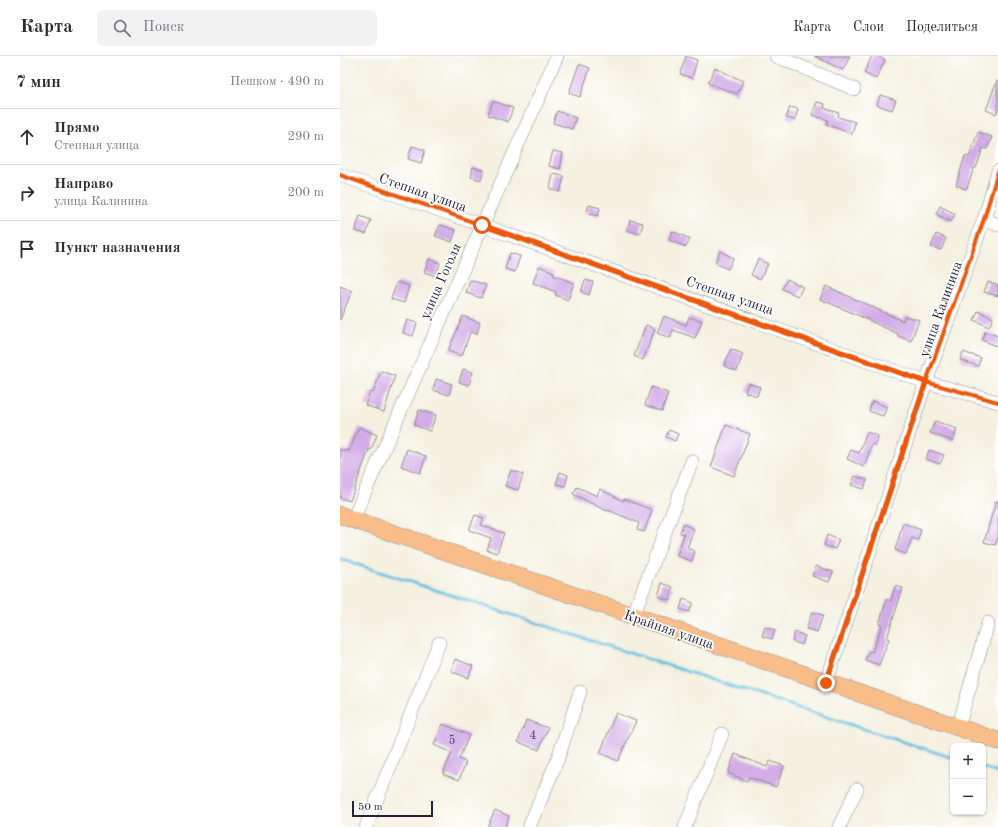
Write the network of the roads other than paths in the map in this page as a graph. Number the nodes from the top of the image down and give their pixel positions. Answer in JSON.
{"nodes":[{"id":1,"x":557,"y":56,"type":"edge"},
{"id":2,"x":776,"y":56,"type":"edge"},
{"id":3,"x":854,"y":89,"type":"dead end"},
{"id":4,"x":998,"y":171,"type":"edge"},
{"id":5,"x":340,"y":175,"type":"edge"},
{"id":6,"x":984,"y":219,"type":"junction"},
{"id":7,"x":482,"y":225,"type":"junction"},
{"id":8,"x":998,"y":225,"type":"edge"},
{"id":9,"x":926,"y":382,"type":"junction"},
{"id":10,"x":998,"y":402,"type":"edge"},
{"id":11,"x":692,"y":461,"type":"dead end"},
{"id":12,"x":346,"y":517,"type":"edge"},
{"id":13,"x":633,"y":616,"type":"junction"},
{"id":14,"x":988,"y":623,"type":"dead end"},
{"id":15,"x":439,"y":643,"type":"dead end"},
{"id":16,"x":826,"y":683,"type":"junction"},
{"id":17,"x":580,"y":692,"type":"dead end"},
{"id":18,"x":958,"y":728,"type":"junction"},
{"id":19,"x":722,"y":734,"type":"dead end"},
{"id":20,"x":998,"y":741,"type":"edge"},
{"id":21,"x":857,"y":789,"type":"dead end"},
{"id":22,"x":366,"y":827,"type":"edge"},
{"id":23,"x":529,"y":827,"type":"edge"},
{"id":24,"x":685,"y":827,"type":"edge"},
{"id":25,"x":840,"y":827,"type":"edge"}],
"edges":[{"from":1,"to":7,"type":"street","name":"улица Гоголя"},
{"from":2,"to":3,"type":"street"},
{"from":4,"to":6,"type":"street","name":"улица Калинина"},
{"from":5,"to":7,"type":"street","name":"Степная улица"},
{"from":6,"to":8,"type":"street"},
{"from":6,"to":9,"type":"street","name":"улица Калинина"},
{"from":7,"to":9,"type":"street","name":"Степная улица"},
{"from":7,"to":12,"type":"street","name":"улица Гоголя"},
{"from":9,"to":10,"type":"street","name":"Степная улица"},
{"from":9,"to":16,"type":"street","name":"улица Калинина"},
{"from":11,"to":13,"type":"street"},
{"from":12,"to":13,"type":"main road","name":"Крайняя улица"},
{"from":13,"to":16,"type":"main road","name":"Крайняя улица"},
{"from":14,"to":18,"type":"street"},
{"from":15,"to":22,"type":"street"},
{"from":16,"to":18,"type":"main road","name":"Крайняя улица"},
{"from":17,"to":23,"type":"street"},
{"from":18,"to":20,"type":"main road","name":"Крайняя улица"},
{"from":19,"to":24,"type":"street"},
{"from":21,"to":25,"type":"street"}]}
